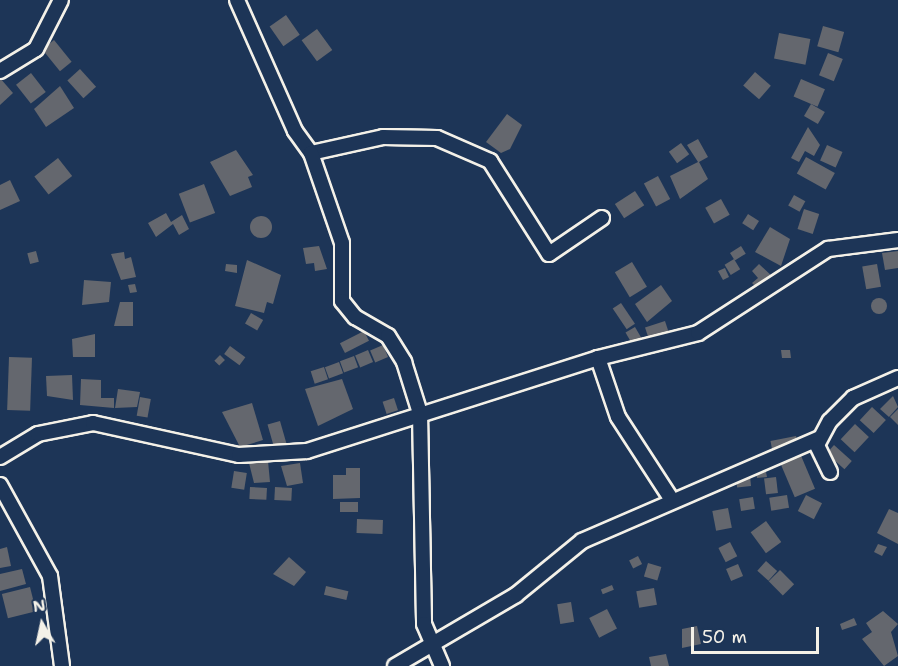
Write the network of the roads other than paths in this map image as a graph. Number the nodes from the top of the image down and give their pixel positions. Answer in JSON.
{"nodes":[{"id":1,"x":61,"y":0,"type":"edge"},
{"id":2,"x":237,"y":0,"type":"edge"},
{"id":3,"x":0,"y":71,"type":"edge"},
{"id":4,"x":311,"y":153,"type":"junction"},
{"id":5,"x":602,"y":218,"type":"dead end"},
{"id":6,"x":898,"y":240,"type":"edge"},
{"id":7,"x":598,"y":358,"type":"junction"},
{"id":8,"x":898,"y":378,"type":"edge"},
{"id":9,"x":420,"y":413,"type":"junction"},
{"id":10,"x":818,"y":439,"type":"junction"},
{"id":11,"x":0,"y":457,"type":"edge"},
{"id":12,"x":830,"y":472,"type":"dead end"},
{"id":13,"x":0,"y":485,"type":"edge"},
{"id":14,"x":672,"y":500,"type":"junction"},
{"id":15,"x":429,"y":644,"type":"junction"},
{"id":16,"x":62,"y":666,"type":"edge"},
{"id":17,"x":395,"y":666,"type":"edge"},
{"id":18,"x":442,"y":666,"type":"edge"}],
"edges":[{"from":1,"to":3,"type":"street"},
{"from":2,"to":4,"type":"street"},
{"from":4,"to":5,"type":"street"},
{"from":4,"to":9,"type":"street"},
{"from":6,"to":7,"type":"street"},
{"from":7,"to":9,"type":"street"},
{"from":7,"to":14,"type":"street"},
{"from":8,"to":10,"type":"street"},
{"from":9,"to":11,"type":"street"},
{"from":9,"to":15,"type":"street"},
{"from":10,"to":12,"type":"street"},
{"from":10,"to":14,"type":"street"},
{"from":13,"to":16,"type":"street"},
{"from":14,"to":15,"type":"street"},
{"from":15,"to":17,"type":"street"},
{"from":15,"to":18,"type":"street"}]}
